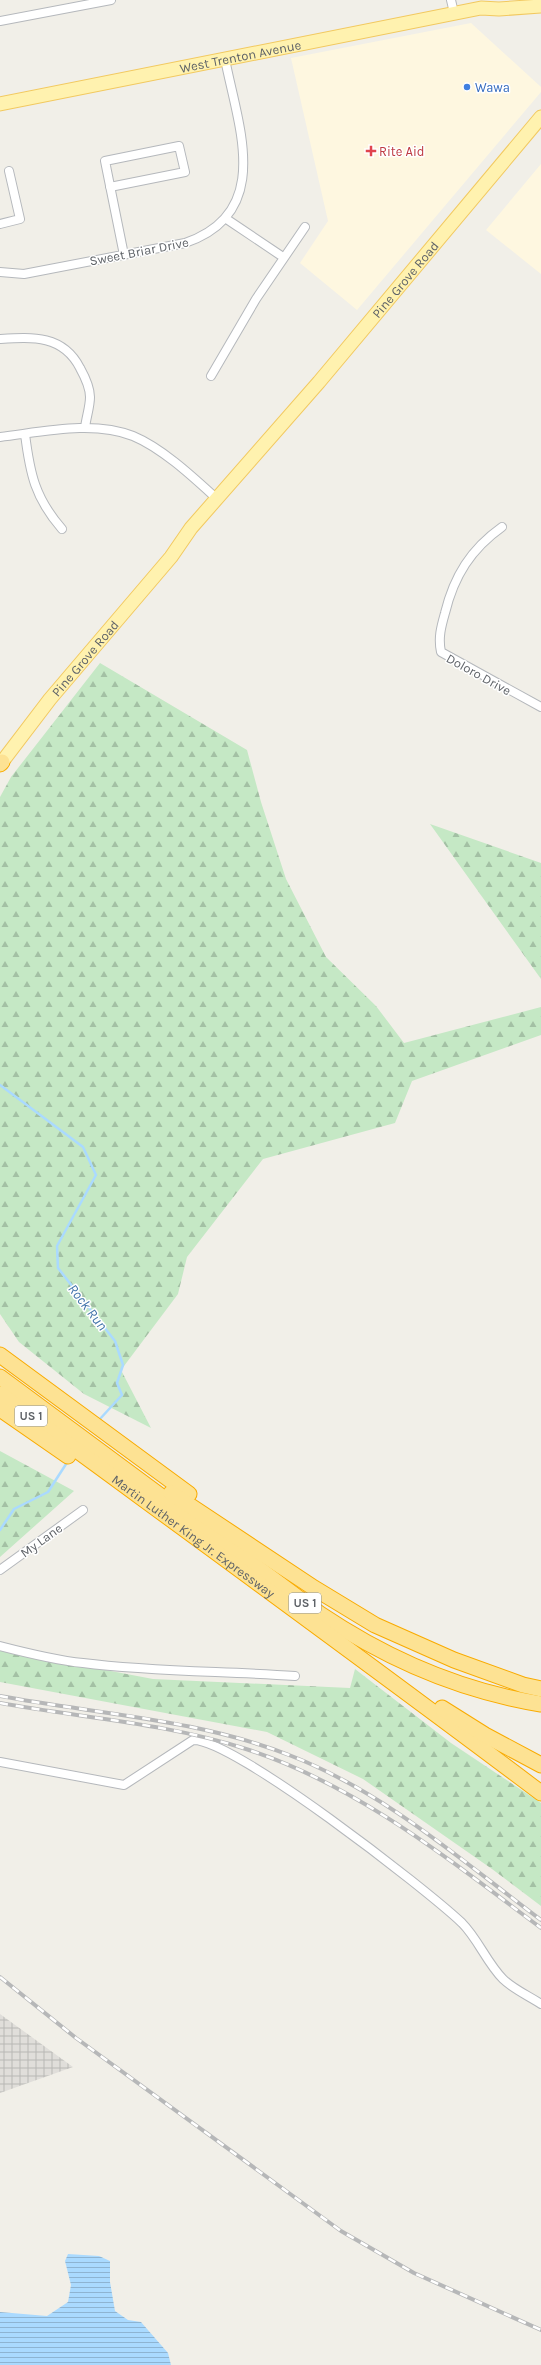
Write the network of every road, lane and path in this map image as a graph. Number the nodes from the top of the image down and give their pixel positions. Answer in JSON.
{"nodes":[{"id":1,"x":111,"y":0,"type":"edge"},
{"id":2,"x":497,"y":0,"type":"edge"},
{"id":3,"x":452,"y":6,"type":"edge"},
{"id":4,"x":541,"y":6,"type":"edge"},
{"id":5,"x":481,"y":8,"type":"junction"},
{"id":6,"x":0,"y":21,"type":"edge"},
{"id":7,"x":225,"y":59,"type":"junction"},
{"id":8,"x":0,"y":104,"type":"edge"},
{"id":9,"x":541,"y":117,"type":"edge"},
{"id":10,"x":9,"y":171,"type":"dead end"},
{"id":11,"x":110,"y":187,"type":"junction"},
{"id":12,"x":226,"y":218,"type":"junction"},
{"id":13,"x":0,"y":224,"type":"edge"},
{"id":14,"x":305,"y":227,"type":"dead end"},
{"id":15,"x":124,"y":255,"type":"junction"},
{"id":16,"x":283,"y":257,"type":"junction"},
{"id":17,"x":0,"y":272,"type":"edge"},
{"id":18,"x":0,"y":339,"type":"edge"},
{"id":19,"x":211,"y":376,"type":"dead end"},
{"id":20,"x":85,"y":428,"type":"junction"},
{"id":21,"x":25,"y":434,"type":"junction"},
{"id":22,"x":0,"y":437,"type":"edge"},
{"id":23,"x":268,"y":442,"type":"junction"},
{"id":24,"x":216,"y":498,"type":"junction"},
{"id":25,"x":502,"y":527,"type":"dead end"},
{"id":26,"x":62,"y":529,"type":"dead end"},
{"id":27,"x":171,"y":557,"type":"junction"},
{"id":28,"x":541,"y":707,"type":"edge"},
{"id":29,"x":1,"y":763,"type":"edge"},
{"id":30,"x":0,"y":1345,"type":"edge"},
{"id":31,"x":0,"y":1355,"type":"edge"},
{"id":32,"x":0,"y":1377,"type":"edge"},
{"id":33,"x":47,"y":1390,"type":"junction"},
{"id":34,"x":0,"y":1394,"type":"edge"},
{"id":35,"x":0,"y":1410,"type":"edge"},
{"id":36,"x":65,"y":1433,"type":"junction"},
{"id":37,"x":96,"y":1450,"type":"junction"},
{"id":38,"x":83,"y":1510,"type":"dead end"},
{"id":39,"x":0,"y":1570,"type":"edge"},
{"id":40,"x":0,"y":1646,"type":"edge"},
{"id":41,"x":475,"y":1667,"type":"junction"},
{"id":42,"x":295,"y":1676,"type":"dead end"},
{"id":43,"x":387,"y":1678,"type":"junction"},
{"id":44,"x":541,"y":1682,"type":"edge"},
{"id":45,"x":541,"y":1689,"type":"edge"},
{"id":46,"x":541,"y":1704,"type":"edge"},
{"id":47,"x":0,"y":1762,"type":"edge"},
{"id":48,"x":541,"y":1765,"type":"edge"},
{"id":49,"x":541,"y":1794,"type":"edge"},
{"id":50,"x":541,"y":2004,"type":"edge"}],
"edges":[{"from":1,"to":6,"type":"street"},
{"from":2,"to":5,"type":"main road","name":"West Trenton Avenue"},
{"from":3,"to":5,"type":"main road","name":"West Trenton Avenue"},
{"from":3,"to":7,"type":"main road","name":"West Trenton Avenue"},
{"from":4,"to":5,"type":"main road","name":"West Trenton Avenue"},
{"from":7,"to":8,"type":"main road","name":"West Trenton Avenue"},
{"from":7,"to":12,"type":"street","name":"Sweet Briar Drive"},
{"from":9,"to":23,"type":"main road","name":"Pine Grove Road"},
{"from":10,"to":13,"type":"street"},
{"from":11,"to":11,"type":"street"},
{"from":11,"to":15,"type":"street"},
{"from":12,"to":15,"type":"street","name":"Sweet Briar Drive"},
{"from":12,"to":16,"type":"street"},
{"from":14,"to":16,"type":"street"},
{"from":15,"to":17,"type":"street","name":"Sweet Briar Drive"},
{"from":16,"to":19,"type":"street"},
{"from":18,"to":20,"type":"street"},
{"from":20,"to":21,"type":"street"},
{"from":20,"to":24,"type":"street"},
{"from":21,"to":22,"type":"street"},
{"from":21,"to":26,"type":"street"},
{"from":23,"to":24,"type":"main road","name":"Pine Grove Road"},
{"from":23,"to":27,"type":"main road","name":"Pine Grove Road"},
{"from":24,"to":27,"type":"main road","name":"Pine Grove Road"},
{"from":25,"to":28,"type":"street","name":"Doloro Drive"},
{"from":27,"to":29,"type":"main road","name":"Pine Grove Road"},
{"from":30,"to":33,"type":"highway"},
{"from":31,"to":33,"type":"highway"},
{"from":32,"to":36,"type":"highway","number":"US 1"},
{"from":33,"to":37,"type":"highway"},
{"from":34,"to":36,"type":"highway","number":"US 1"},
{"from":35,"to":36,"type":"highway"},
{"from":36,"to":37,"type":"highway"},
{"from":36,"to":37,"type":"highway"},
{"from":37,"to":41,"type":"highway"},
{"from":37,"to":43,"type":"highway","name":"Martin Luther King Jr. Expressway","number":"US 1"},
{"from":37,"to":46,"type":"highway","name":"Martin Luther King Jr. Expressway","number":"US 1"},
{"from":37,"to":49,"type":"highway"},
{"from":38,"to":39,"type":"street","name":"My Lane"},
{"from":40,"to":42,"type":"street"},
{"from":41,"to":44,"type":"highway"},
{"from":41,"to":45,"type":"highway"},
{"from":43,"to":48,"type":"highway"},
{"from":43,"to":49,"type":"highway","name":"Martin Luther King Jr. Expressway","number":"US 1"},
{"from":47,"to":50,"type":"street"}]}
